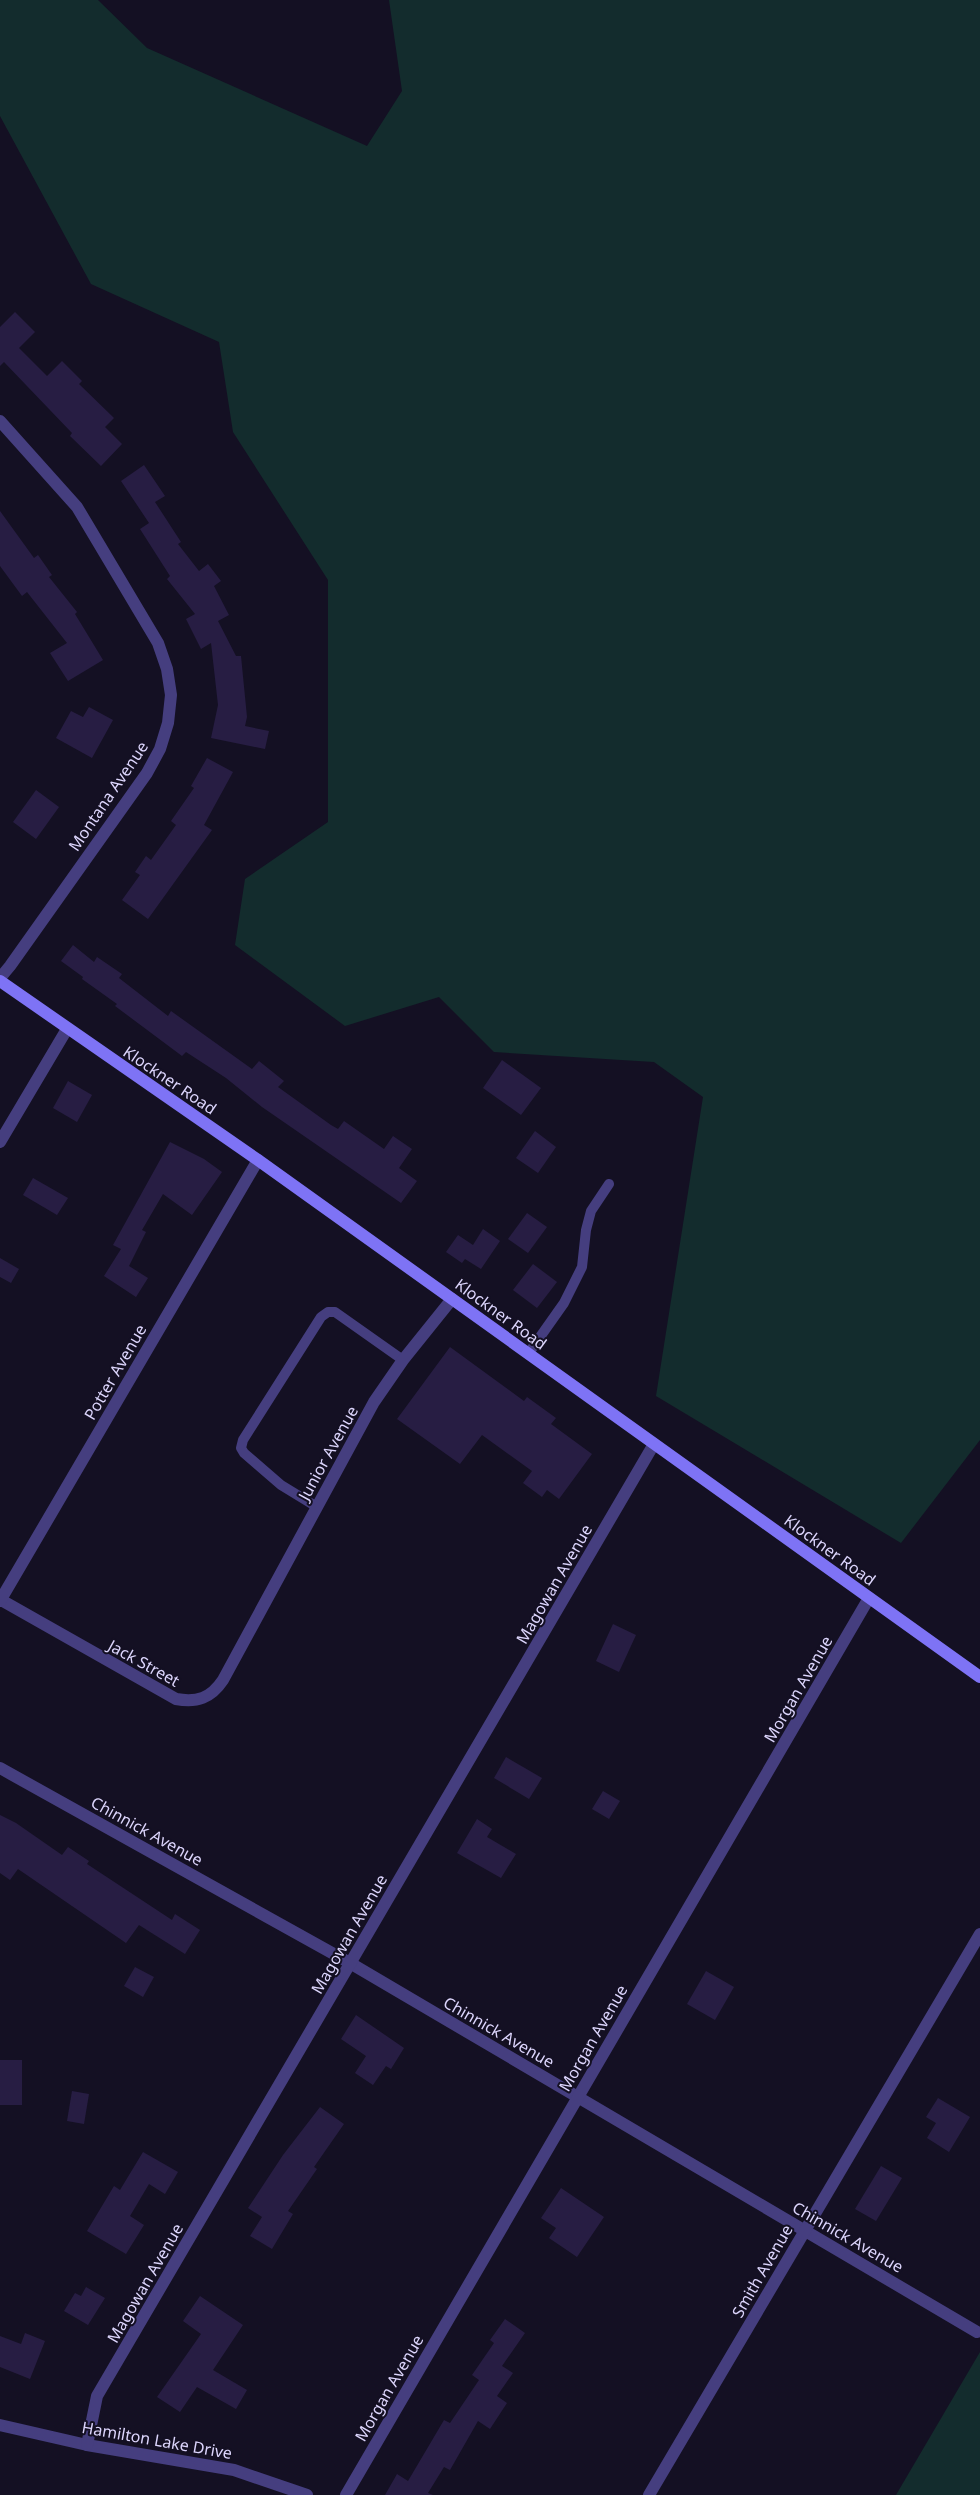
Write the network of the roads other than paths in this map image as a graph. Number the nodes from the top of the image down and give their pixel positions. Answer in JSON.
{"nodes":[{"id":1,"x":0,"y":421,"type":"edge"},
{"id":2,"x":0,"y":979,"type":"edge"},
{"id":3,"x":67,"y":1029,"type":"junction"},
{"id":4,"x":0,"y":1142,"type":"edge"},
{"id":5,"x":258,"y":1160,"type":"junction"},
{"id":6,"x":609,"y":1184,"type":"dead end"},
{"id":7,"x":452,"y":1299,"type":"junction"},
{"id":8,"x":528,"y":1354,"type":"junction"},
{"id":9,"x":403,"y":1360,"type":"junction"},
{"id":10,"x":654,"y":1444,"type":"junction"},
{"id":11,"x":317,"y":1507,"type":"junction"},
{"id":12,"x":869,"y":1598,"type":"junction"},
{"id":13,"x":0,"y":1601,"type":"edge"},
{"id":14,"x":250,"y":1632,"type":"joint"},
{"id":15,"x":980,"y":1677,"type":"edge"},
{"id":16,"x":0,"y":1768,"type":"edge"},
{"id":17,"x":980,"y":1934,"type":"edge"},
{"id":18,"x":350,"y":1964,"type":"junction"},
{"id":19,"x":578,"y":2096,"type":"junction"},
{"id":20,"x":804,"y":2231,"type":"junction"},
{"id":21,"x":977,"y":2332,"type":"dead end"},
{"id":22,"x":0,"y":2424,"type":"edge"},
{"id":23,"x":87,"y":2445,"type":"junction"},
{"id":24,"x":307,"y":2495,"type":"edge"},
{"id":25,"x":346,"y":2495,"type":"edge"},
{"id":26,"x":649,"y":2495,"type":"edge"}],
"edges":[{"from":1,"to":2,"type":"street","name":"Montana Avenue"},
{"from":2,"to":3,"type":"main road","name":"Klockner Road"},
{"from":3,"to":4,"type":"street"},
{"from":3,"to":5,"type":"main road","name":"Klockner Road"},
{"from":5,"to":7,"type":"main road","name":"Klockner Road"},
{"from":5,"to":13,"type":"street","name":"Potter Avenue"},
{"from":6,"to":8,"type":"lane"},
{"from":7,"to":8,"type":"main road","name":"Klockner Road"},
{"from":7,"to":9,"type":"street","name":"Junior Avenue"},
{"from":8,"to":10,"type":"main road","name":"Klockner Road"},
{"from":9,"to":11,"type":"street","name":"Junior Avenue"},
{"from":9,"to":11,"type":"lane"},
{"from":10,"to":12,"type":"main road","name":"Klockner Road"},
{"from":10,"to":18,"type":"street","name":"Magowan Avenue"},
{"from":11,"to":14,"type":"street","name":"Junior Avenue"},
{"from":12,"to":15,"type":"main road","name":"Klockner Road"},
{"from":12,"to":19,"type":"street","name":"Morgan Avenue"},
{"from":13,"to":14,"type":"street","name":"Jack Street"},
{"from":16,"to":18,"type":"street","name":"Chinnick Avenue"},
{"from":17,"to":20,"type":"street","name":"Smith Avenue"},
{"from":18,"to":19,"type":"street","name":"Chinnick Avenue"},
{"from":18,"to":23,"type":"street","name":"Magowan Avenue"},
{"from":19,"to":20,"type":"street","name":"Chinnick Avenue"},
{"from":19,"to":25,"type":"street","name":"Morgan Avenue"},
{"from":20,"to":21,"type":"street","name":"Chinnick Avenue"},
{"from":20,"to":26,"type":"street","name":"Smith Avenue"},
{"from":22,"to":23,"type":"street","name":"Hamilton Lake Drive"},
{"from":23,"to":24,"type":"street","name":"Hamilton Lake Drive"}]}
